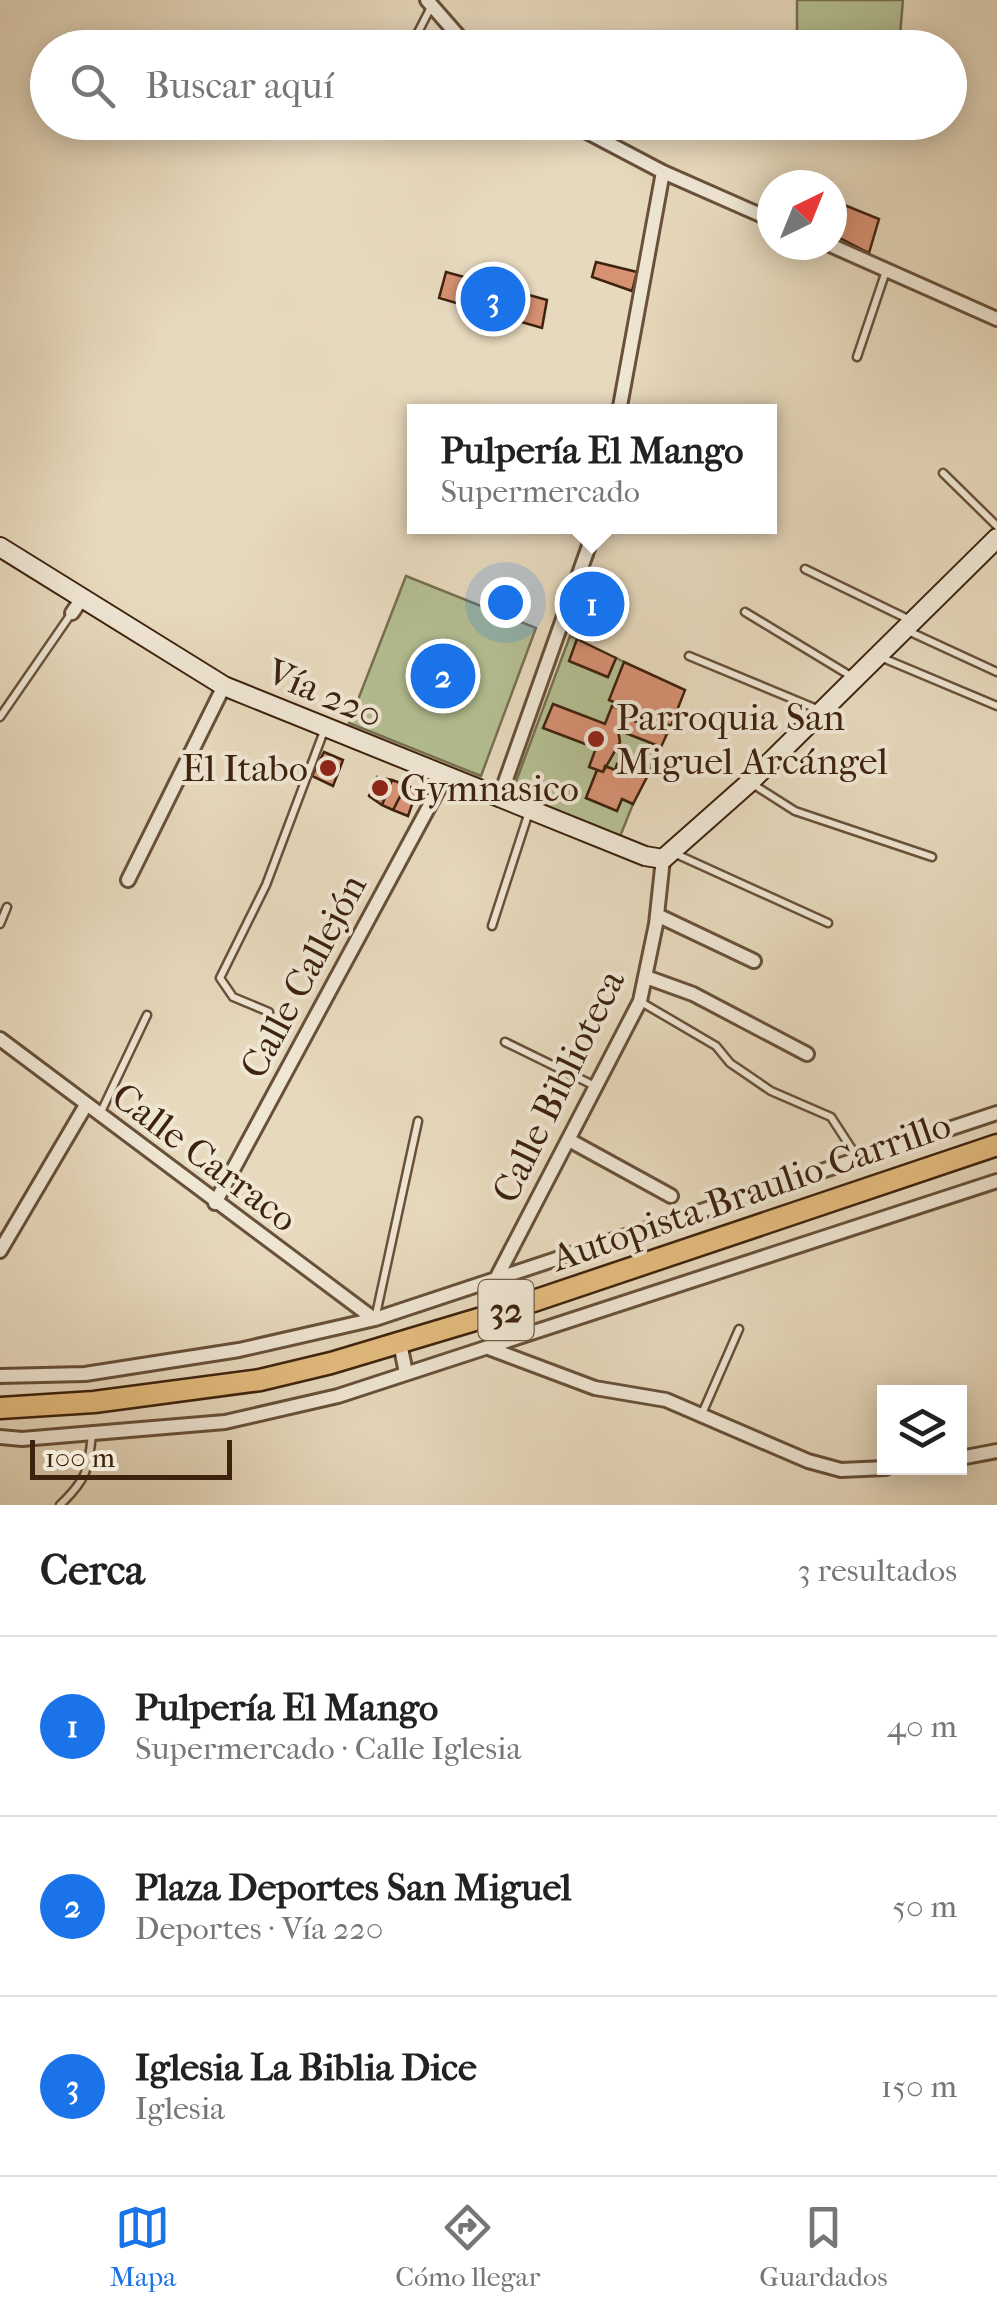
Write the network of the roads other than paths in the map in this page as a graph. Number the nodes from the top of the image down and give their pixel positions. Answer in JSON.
{"nodes":[{"id":1,"x":429,"y":3,"type":"edge"},
{"id":2,"x":418,"y":30,"type":"edge"},
{"id":3,"x":453,"y":30,"type":"edge"},
{"id":4,"x":602,"y":140,"type":"edge"},
{"id":5,"x":663,"y":172,"type":"junction"},
{"id":6,"x":757,"y":213,"type":"edge"},
{"id":7,"x":847,"y":252,"type":"edge"},
{"id":8,"x":887,"y":270,"type":"junction"},
{"id":9,"x":997,"y":319,"type":"edge"},
{"id":10,"x":858,"y":358,"type":"dead end"},
{"id":11,"x":620,"y":404,"type":"edge"},
{"id":12,"x":943,"y":473,"type":"dead end"},
{"id":13,"x":997,"y":526,"type":"edge"},
{"id":14,"x":593,"y":534,"type":"edge"},
{"id":15,"x":997,"y":538,"type":"edge"},
{"id":16,"x":0,"y":546,"type":"edge"},
{"id":17,"x":805,"y":569,"type":"dead end"},
{"id":18,"x":78,"y":606,"type":"junction"},
{"id":19,"x":745,"y":612,"type":"dead end"},
{"id":20,"x":909,"y":626,"type":"junction"},
{"id":21,"x":688,"y":656,"type":"dead end"},
{"id":22,"x":878,"y":656,"type":"junction"},
{"id":23,"x":997,"y":672,"type":"edge"},
{"id":24,"x":855,"y":679,"type":"junction"},
{"id":25,"x":224,"y":686,"type":"junction"},
{"id":26,"x":997,"y":706,"type":"edge"},
{"id":27,"x":822,"y":711,"type":"junction"},
{"id":28,"x":0,"y":716,"type":"edge"},
{"id":29,"x":325,"y":730,"type":"junction"},
{"id":30,"x":444,"y":777,"type":"junction"},
{"id":31,"x":750,"y":782,"type":"junction"},
{"id":32,"x":499,"y":798,"type":"junction"},
{"id":33,"x":530,"y":811,"type":"junction"},
{"id":34,"x":669,"y":856,"type":"junction"},
{"id":35,"x":932,"y":857,"type":"dead end"},
{"id":36,"x":128,"y":880,"type":"dead end"},
{"id":37,"x":8,"y":908,"type":"dead end"},
{"id":38,"x":657,"y":915,"type":"junction"},
{"id":39,"x":0,"y":924,"type":"edge"},
{"id":40,"x":828,"y":924,"type":"dead end"},
{"id":41,"x":492,"y":926,"type":"dead end"},
{"id":42,"x":754,"y":961,"type":"dead end"},
{"id":43,"x":646,"y":977,"type":"junction"},
{"id":44,"x":640,"y":1001,"type":"junction"},
{"id":45,"x":269,"y":1012,"type":"dead end"},
{"id":46,"x":147,"y":1016,"type":"dead end"},
{"id":47,"x":0,"y":1039,"type":"edge"},
{"id":48,"x":505,"y":1042,"type":"dead end"},
{"id":49,"x":807,"y":1054,"type":"dead end"},
{"id":50,"x":597,"y":1087,"type":"junction"},
{"id":51,"x":86,"y":1104,"type":"junction"},
{"id":52,"x":997,"y":1113,"type":"edge"},
{"id":53,"x":100,"y":1115,"type":"junction"},
{"id":54,"x":418,"y":1122,"type":"dead end"},
{"id":55,"x":570,"y":1140,"type":"junction"},
{"id":56,"x":997,"y":1145,"type":"edge"},
{"id":57,"x":858,"y":1158,"type":"junction"},
{"id":58,"x":997,"y":1181,"type":"edge"},
{"id":59,"x":671,"y":1196,"type":"dead end"},
{"id":60,"x":214,"y":1203,"type":"junction"},
{"id":61,"x":0,"y":1251,"type":"edge"},
{"id":62,"x":498,"y":1275,"type":"junction"},
{"id":63,"x":375,"y":1319,"type":"junction"},
{"id":64,"x":739,"y":1329,"type":"dead end"},
{"id":65,"x":400,"y":1343,"type":"junction"},
{"id":66,"x":492,"y":1349,"type":"junction"},
{"id":67,"x":406,"y":1373,"type":"junction"},
{"id":68,"x":0,"y":1376,"type":"edge"},
{"id":69,"x":0,"y":1408,"type":"edge"},
{"id":70,"x":700,"y":1417,"type":"junction"},
{"id":71,"x":93,"y":1433,"type":"junction"},
{"id":72,"x":0,"y":1437,"type":"edge"},
{"id":73,"x":997,"y":1451,"type":"edge"},
{"id":74,"x":967,"y":1457,"type":"edge"},
{"id":75,"x":877,"y":1469,"type":"edge"},
{"id":76,"x":60,"y":1505,"type":"edge"}],
"edges":[{"from":1,"to":2,"type":"lane"},
{"from":1,"to":3,"type":"street"},
{"from":4,"to":5,"type":"street"},
{"from":5,"to":6,"type":"street"},
{"from":5,"to":11,"type":"street"},
{"from":7,"to":8,"type":"street"},
{"from":8,"to":9,"type":"street"},
{"from":8,"to":10,"type":"lane"},
{"from":12,"to":13,"type":"lane"},
{"from":14,"to":32,"type":"street"},
{"from":15,"to":20,"type":"main road"},
{"from":16,"to":18,"type":"main road","name":"Vía 220"},
{"from":17,"to":20,"type":"lane"},
{"from":18,"to":25,"type":"main road","name":"Vía 220"},
{"from":18,"to":28,"type":"lane"},
{"from":19,"to":24,"type":"lane"},
{"from":20,"to":22,"type":"main road"},
{"from":20,"to":23,"type":"lane"},
{"from":21,"to":27,"type":"lane"},
{"from":22,"to":24,"type":"main road"},
{"from":22,"to":26,"type":"lane"},
{"from":24,"to":27,"type":"main road"},
{"from":25,"to":29,"type":"main road","name":"Vía 220"},
{"from":25,"to":36,"type":"street"},
{"from":27,"to":31,"type":"main road"},
{"from":29,"to":30,"type":"main road","name":"Vía 220"},
{"from":29,"to":45,"type":"lane"},
{"from":30,"to":32,"type":"main road","name":"Vía 220"},
{"from":30,"to":60,"type":"street","name":"Calle Callejón"},
{"from":31,"to":34,"type":"main road"},
{"from":31,"to":35,"type":"lane"},
{"from":32,"to":33,"type":"main road","name":"Vía 220"},
{"from":33,"to":34,"type":"main road","name":"Vía 220"},
{"from":33,"to":41,"type":"lane"},
{"from":34,"to":38,"type":"street","name":"Calle Biblioteca"},
{"from":34,"to":40,"type":"lane"},
{"from":37,"to":39,"type":"lane"},
{"from":38,"to":42,"type":"street"},
{"from":38,"to":43,"type":"street","name":"Calle Biblioteca"},
{"from":43,"to":44,"type":"street","name":"Calle Biblioteca"},
{"from":43,"to":49,"type":"street"},
{"from":44,"to":50,"type":"street","name":"Calle Biblioteca"},
{"from":44,"to":57,"type":"lane"},
{"from":46,"to":53,"type":"lane"},
{"from":47,"to":51,"type":"street","name":"Calle Carraco"},
{"from":48,"to":50,"type":"lane"},
{"from":50,"to":55,"type":"street","name":"Calle Biblioteca"},
{"from":51,"to":53,"type":"street","name":"Calle Carraco"},
{"from":51,"to":61,"type":"street"},
{"from":52,"to":57,"type":"street"},
{"from":53,"to":60,"type":"street","name":"Calle Carraco"},
{"from":54,"to":63,"type":"lane"},
{"from":55,"to":59,"type":"street"},
{"from":55,"to":62,"type":"street","name":"Calle Biblioteca"},
{"from":56,"to":65,"type":"highway","name":"Autopista Braulio Carrillo","number":"32"},
{"from":57,"to":62,"type":"street"},
{"from":58,"to":66,"type":"street"},
{"from":60,"to":63,"type":"street","name":"Calle Carraco"},
{"from":62,"to":63,"type":"street"},
{"from":63,"to":68,"type":"street"},
{"from":64,"to":70,"type":"lane"},
{"from":65,"to":67,"type":"street"},
{"from":65,"to":69,"type":"highway","name":"Autopista Braulio Carrillo","number":"32"},
{"from":66,"to":67,"type":"street"},
{"from":66,"to":70,"type":"street"},
{"from":67,"to":71,"type":"street"},
{"from":70,"to":75,"type":"street"},
{"from":71,"to":72,"type":"street"},
{"from":71,"to":76,"type":"lane"},
{"from":73,"to":74,"type":"street"}]}
